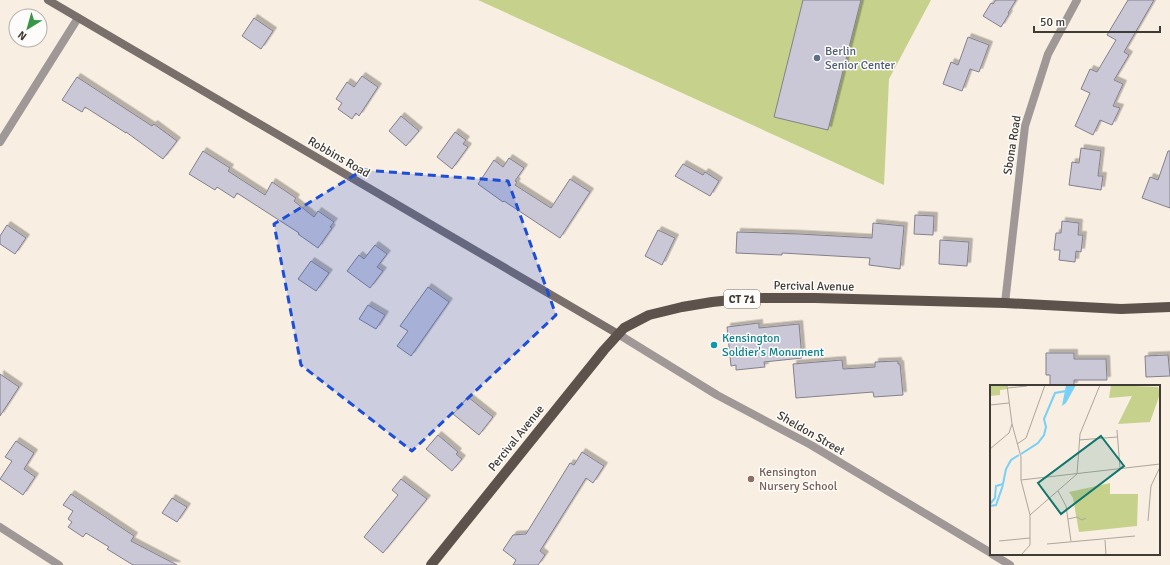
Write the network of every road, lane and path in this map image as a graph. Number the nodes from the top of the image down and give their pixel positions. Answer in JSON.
{"nodes":[{"id":1,"x":48,"y":0,"type":"edge"},
{"id":2,"x":1077,"y":0,"type":"edge"},
{"id":3,"x":78,"y":18,"type":"junction"},
{"id":4,"x":0,"y":142,"type":"edge"},
{"id":5,"x":1005,"y":303,"type":"junction"},
{"id":6,"x":1170,"y":307,"type":"edge"},
{"id":7,"x":618,"y":334,"type":"junction"},
{"id":8,"x":0,"y":528,"type":"edge"},
{"id":9,"x":990,"y":553,"type":"edge"},
{"id":10,"x":993,"y":555,"type":"edge"},
{"id":11,"x":59,"y":565,"type":"edge"},
{"id":12,"x":431,"y":565,"type":"edge"},
{"id":13,"x":1010,"y":565,"type":"edge"}],
"edges":[{"from":1,"to":3,"type":"street","name":"Robbins Road"},
{"from":2,"to":5,"type":"street","name":"Sbona Road"},
{"from":3,"to":4,"type":"street"},
{"from":3,"to":7,"type":"street","name":"Robbins Road"},
{"from":5,"to":6,"type":"main road","name":"Percival Avenue","number":"CT 71"},
{"from":5,"to":7,"type":"main road","name":"Percival Avenue","number":"CT 71"},
{"from":7,"to":9,"type":"street","name":"Sheldon Street"},
{"from":7,"to":12,"type":"main road","name":"Percival Avenue","number":"CT 71"},
{"from":8,"to":11,"type":"street"},
{"from":10,"to":13,"type":"street","name":"Sheldon Street"}]}
